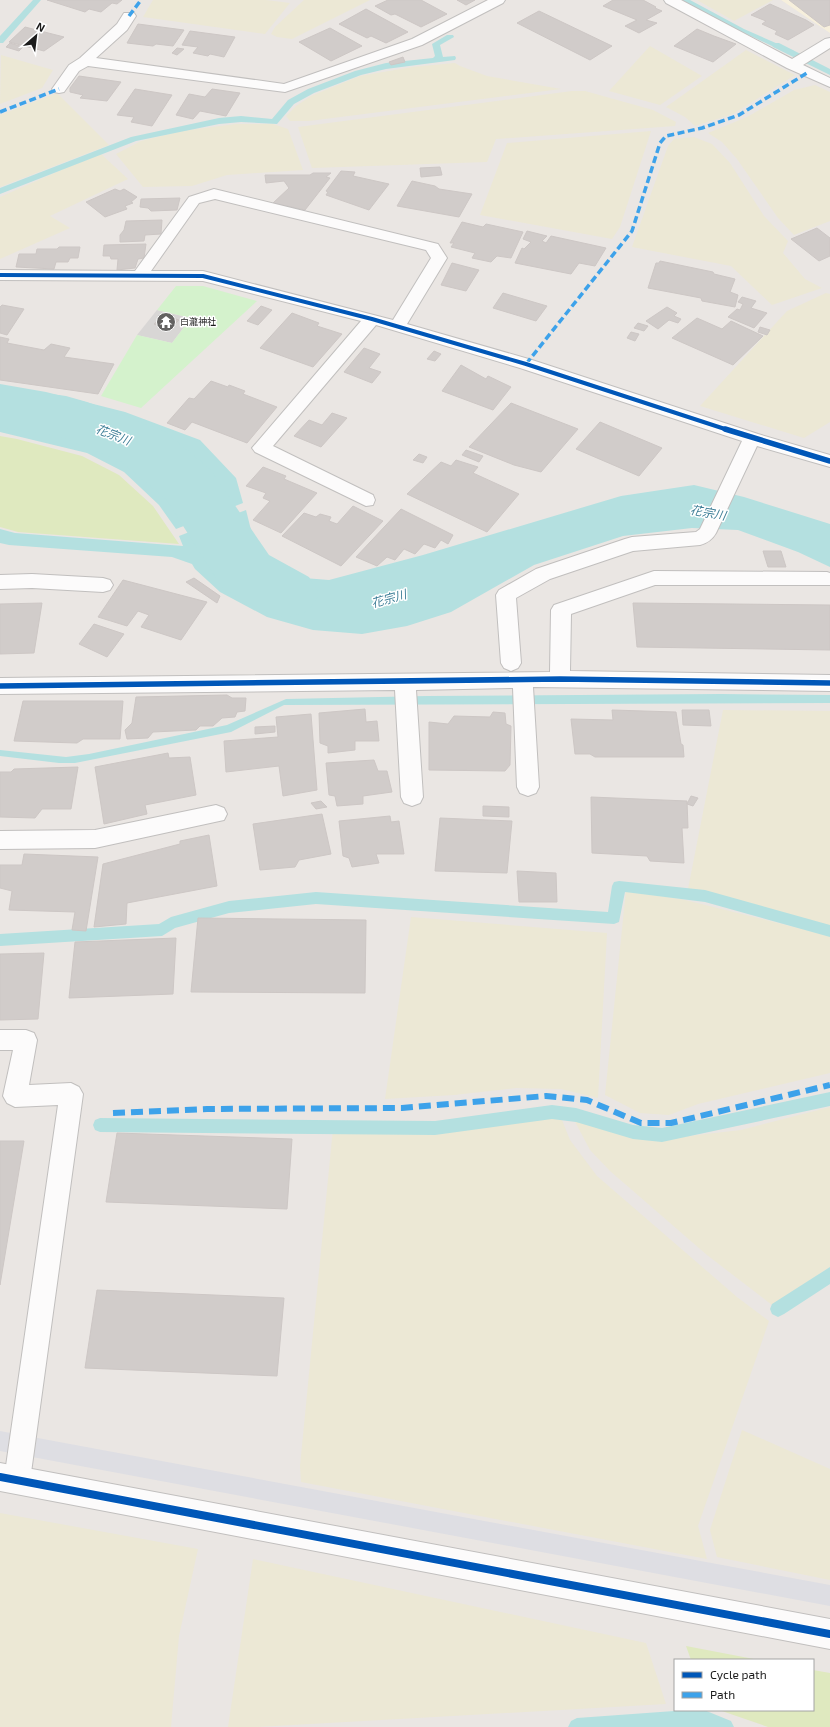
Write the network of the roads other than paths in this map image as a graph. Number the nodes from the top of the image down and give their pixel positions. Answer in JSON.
{"nodes":[{"id":1,"x":498,"y":0,"type":"edge"},
{"id":2,"x":670,"y":0,"type":"edge"},
{"id":3,"x":129,"y":16,"type":"dead end"},
{"id":4,"x":830,"y":42,"type":"edge"},
{"id":5,"x":85,"y":61,"type":"junction"},
{"id":6,"x":792,"y":65,"type":"junction"},
{"id":7,"x":830,"y":84,"type":"edge"},
{"id":8,"x":59,"y":89,"type":"dead end"},
{"id":9,"x":0,"y":275,"type":"edge"},
{"id":10,"x":139,"y":276,"type":"junction"},
{"id":11,"x":372,"y":319,"type":"junction"},
{"id":12,"x":397,"y":326,"type":"junction"},
{"id":13,"x":752,"y":438,"type":"junction"},
{"id":14,"x":830,"y":461,"type":"edge"},
{"id":15,"x":366,"y":500,"type":"dead end"},
{"id":16,"x":827,"y":578,"type":"dead end"},
{"id":17,"x":0,"y":582,"type":"edge"},
{"id":18,"x":102,"y":585,"type":"dead end"},
{"id":19,"x":511,"y":663,"type":"dead end"},
{"id":20,"x":560,"y":679,"type":"junction"},
{"id":21,"x":523,"y":680,"type":"junction"},
{"id":22,"x":405,"y":682,"type":"junction"},
{"id":23,"x":830,"y":683,"type":"edge"},
{"id":24,"x":0,"y":686,"type":"edge"},
{"id":25,"x":528,"y":787,"type":"dead end"},
{"id":26,"x":412,"y":797,"type":"dead end"},
{"id":27,"x":216,"y":814,"type":"dead end"},
{"id":28,"x":0,"y":840,"type":"edge"},
{"id":29,"x":0,"y":1040,"type":"edge"},
{"id":30,"x":8,"y":1478,"type":"edge"},
{"id":31,"x":830,"y":1634,"type":"edge"}],
"edges":[{"from":1,"to":5,"type":"street"},
{"from":2,"to":6,"type":"street"},
{"from":3,"to":5,"type":"street"},
{"from":4,"to":6,"type":"street"},
{"from":5,"to":8,"type":"street"},
{"from":6,"to":7,"type":"street"},
{"from":9,"to":10,"type":"street"},
{"from":10,"to":11,"type":"street"},
{"from":10,"to":12,"type":"street"},
{"from":11,"to":12,"type":"street"},
{"from":11,"to":15,"type":"street"},
{"from":12,"to":13,"type":"street"},
{"from":13,"to":14,"type":"street"},
{"from":13,"to":19,"type":"street"},
{"from":16,"to":20,"type":"street"},
{"from":17,"to":18,"type":"street"},
{"from":20,"to":21,"type":"street"},
{"from":20,"to":23,"type":"street"},
{"from":21,"to":22,"type":"street"},
{"from":21,"to":25,"type":"street"},
{"from":22,"to":24,"type":"street"},
{"from":22,"to":26,"type":"street"},
{"from":27,"to":28,"type":"street"},
{"from":29,"to":30,"type":"lane"},
{"from":30,"to":31,"type":"street"}]}
